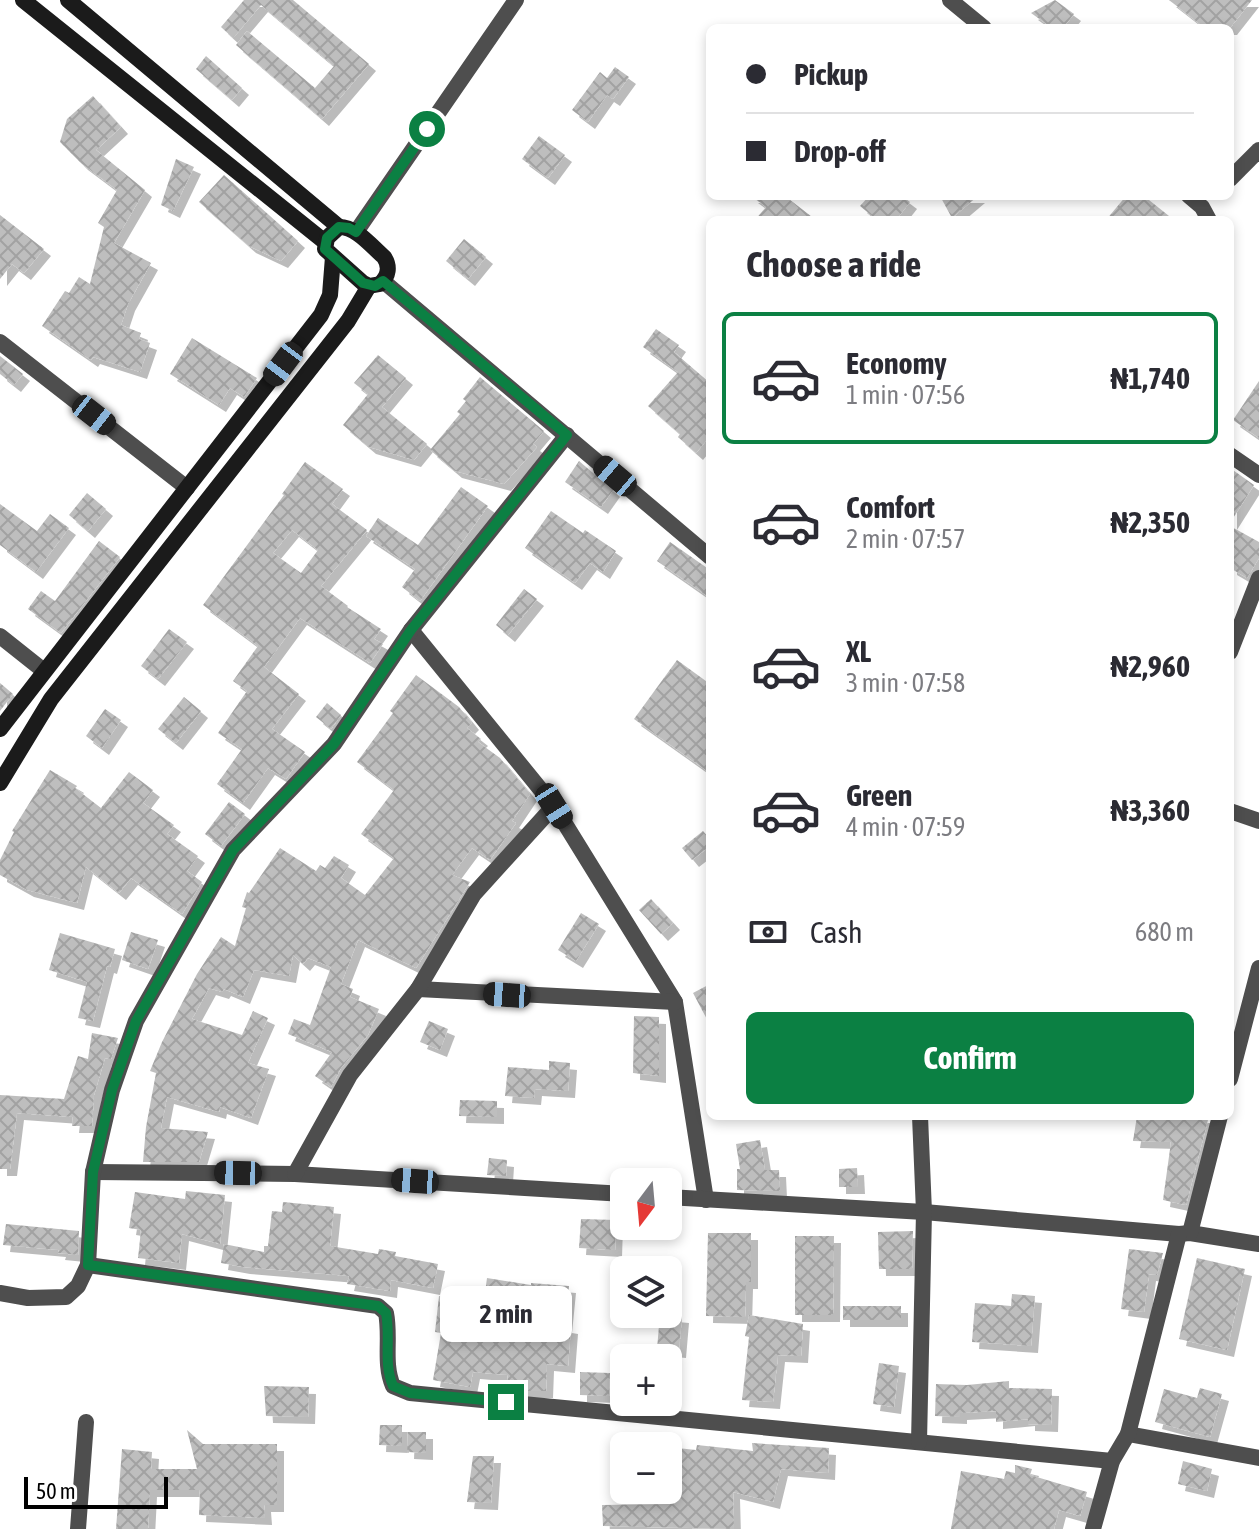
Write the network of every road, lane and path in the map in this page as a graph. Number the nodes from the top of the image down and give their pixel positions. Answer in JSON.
{"nodes":[{"id":1,"x":23,"y":0,"type":"edge"},
{"id":2,"x":68,"y":0,"type":"edge"},
{"id":3,"x":516,"y":0,"type":"edge"},
{"id":4,"x":950,"y":0,"type":"edge"},
{"id":5,"x":979,"y":24,"type":"edge"},
{"id":6,"x":1259,"y":150,"type":"edge"},
{"id":7,"x":1234,"y":175,"type":"edge"},
{"id":8,"x":348,"y":230,"type":"junction"},
{"id":9,"x":329,"y":250,"type":"junction"},
{"id":10,"x":376,"y":283,"type":"junction"},
{"id":11,"x":0,"y":342,"type":"edge"},
{"id":12,"x":567,"y":435,"type":"junction"},
{"id":13,"x":1234,"y":458,"type":"edge"},
{"id":14,"x":1259,"y":475,"type":"edge"},
{"id":15,"x":187,"y":488,"type":"junction"},
{"id":16,"x":706,"y":554,"type":"edge"},
{"id":17,"x":1259,"y":578,"type":"edge"},
{"id":18,"x":411,"y":630,"type":"junction"},
{"id":19,"x":0,"y":636,"type":"edge"},
{"id":20,"x":1234,"y":642,"type":"edge"},
{"id":21,"x":44,"y":671,"type":"junction"},
{"id":22,"x":0,"y":729,"type":"edge"},
{"id":23,"x":0,"y":783,"type":"edge"},
{"id":24,"x":554,"y":806,"type":"junction"},
{"id":25,"x":1234,"y":812,"type":"edge"},
{"id":26,"x":1259,"y":821,"type":"edge"},
{"id":27,"x":1259,"y":968,"type":"edge"},
{"id":28,"x":418,"y":989,"type":"junction"},
{"id":29,"x":675,"y":1002,"type":"junction"},
{"id":30,"x":1252,"y":1022,"type":"edge"},
{"id":31,"x":1234,"y":1067,"type":"edge"},
{"id":32,"x":920,"y":1120,"type":"edge"},
{"id":33,"x":1219,"y":1120,"type":"edge"},
{"id":34,"x":93,"y":1172,"type":"junction"},
{"id":35,"x":295,"y":1174,"type":"junction"},
{"id":36,"x":610,"y":1193,"type":"edge"},
{"id":37,"x":682,"y":1198,"type":"edge"},
{"id":38,"x":706,"y":1200,"type":"junction"},
{"id":39,"x":924,"y":1212,"type":"junction"},
{"id":40,"x":1184,"y":1233,"type":"junction"},
{"id":41,"x":1259,"y":1244,"type":"edge"},
{"id":42,"x":88,"y":1265,"type":"junction"},
{"id":43,"x":0,"y":1293,"type":"edge"},
{"id":44,"x":86,"y":1422,"type":"dead end"},
{"id":45,"x":1128,"y":1434,"type":"junction"},
{"id":46,"x":919,"y":1442,"type":"junction"},
{"id":47,"x":1259,"y":1458,"type":"edge"},
{"id":48,"x":1112,"y":1461,"type":"junction"},
{"id":49,"x":78,"y":1529,"type":"edge"},
{"id":50,"x":1093,"y":1529,"type":"edge"}],
"edges":[{"from":1,"to":9,"type":"main road"},
{"from":2,"to":8,"type":"main road"},
{"from":3,"to":8,"type":"street"},
{"from":4,"to":5,"type":"street"},
{"from":6,"to":7,"type":"street"},
{"from":8,"to":9,"type":"main road"},
{"from":8,"to":10,"type":"main road"},
{"from":9,"to":10,"type":"main road"},
{"from":9,"to":15,"type":"main road"},
{"from":10,"to":12,"type":"street"},
{"from":10,"to":23,"type":"main road"},
{"from":11,"to":15,"type":"street"},
{"from":12,"to":16,"type":"street"},
{"from":12,"to":18,"type":"street"},
{"from":13,"to":14,"type":"street"},
{"from":15,"to":21,"type":"main road"},
{"from":17,"to":20,"type":"street"},
{"from":18,"to":24,"type":"street"},
{"from":18,"to":34,"type":"street"},
{"from":19,"to":21,"type":"street"},
{"from":21,"to":22,"type":"main road"},
{"from":24,"to":28,"type":"street"},
{"from":24,"to":29,"type":"street"},
{"from":25,"to":26,"type":"street"},
{"from":27,"to":30,"type":"street"},
{"from":28,"to":29,"type":"street"},
{"from":28,"to":35,"type":"street"},
{"from":29,"to":38,"type":"street"},
{"from":30,"to":31,"type":"street"},
{"from":32,"to":39,"type":"street"},
{"from":33,"to":40,"type":"street"},
{"from":34,"to":35,"type":"street"},
{"from":34,"to":42,"type":"street"},
{"from":35,"to":36,"type":"street"},
{"from":37,"to":38,"type":"street"},
{"from":38,"to":39,"type":"street"},
{"from":39,"to":40,"type":"street"},
{"from":39,"to":46,"type":"street"},
{"from":40,"to":41,"type":"street"},
{"from":40,"to":45,"type":"street"},
{"from":42,"to":43,"type":"street"},
{"from":42,"to":46,"type":"street"},
{"from":44,"to":49,"type":"street"},
{"from":45,"to":47,"type":"street"},
{"from":45,"to":48,"type":"street"},
{"from":46,"to":48,"type":"street"},
{"from":48,"to":50,"type":"street"}]}
